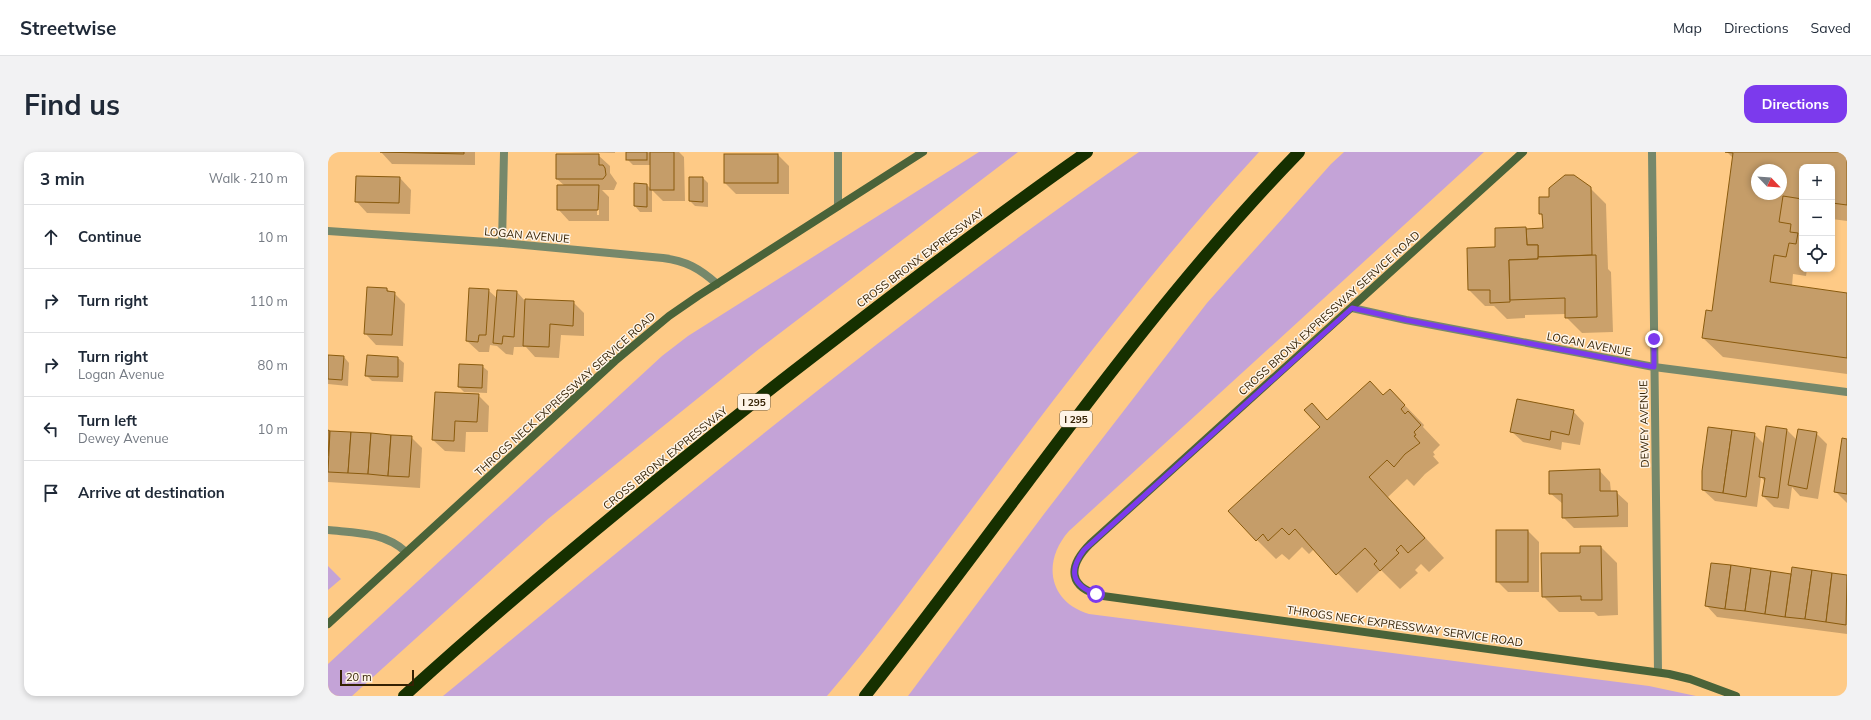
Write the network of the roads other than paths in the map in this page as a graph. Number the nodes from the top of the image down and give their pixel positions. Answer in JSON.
{"nodes":[{"id":1,"x":504,"y":152,"type":"edge"},
{"id":2,"x":838,"y":152,"type":"edge"},
{"id":3,"x":923,"y":152,"type":"edge"},
{"id":4,"x":1087,"y":152,"type":"edge"},
{"id":5,"x":1299,"y":152,"type":"edge"},
{"id":6,"x":1523,"y":152,"type":"edge"},
{"id":7,"x":1652,"y":152,"type":"edge"},
{"id":8,"x":838,"y":206,"type":"junction"},
{"id":9,"x":328,"y":231,"type":"edge"},
{"id":10,"x":502,"y":244,"type":"junction"},
{"id":11,"x":717,"y":284,"type":"junction"},
{"id":12,"x":1352,"y":308,"type":"junction"},
{"id":13,"x":1654,"y":367,"type":"junction"},
{"id":14,"x":1847,"y":392,"type":"edge"},
{"id":15,"x":328,"y":530,"type":"edge"},
{"id":16,"x":406,"y":552,"type":"junction"},
{"id":17,"x":1075,"y":578,"type":"joint"},
{"id":18,"x":328,"y":624,"type":"edge"},
{"id":19,"x":1658,"y":672,"type":"junction"},
{"id":20,"x":404,"y":696,"type":"edge"},
{"id":21,"x":865,"y":696,"type":"edge"},
{"id":22,"x":1736,"y":696,"type":"edge"}],
"edges":[{"from":1,"to":10,"type":"street"},
{"from":2,"to":8,"type":"street"},
{"from":3,"to":8,"type":"street"},
{"from":4,"to":20,"type":"highway","name":"CROSS BRONX EXPRESSWAY","number":"I 295"},
{"from":5,"to":21,"type":"highway","number":"I 295"},
{"from":6,"to":12,"type":"street","name":"CROSS BRONX EXPRESSWAY SERVICE ROAD"},
{"from":7,"to":13,"type":"street","name":"DEWEY AVENUE"},
{"from":8,"to":11,"type":"street","name":"THROGS NECK EXPRESSWAY SERVICE ROAD"},
{"from":9,"to":10,"type":"street","name":"LOGAN AVENUE"},
{"from":10,"to":11,"type":"street","name":"LOGAN AVENUE"},
{"from":11,"to":16,"type":"street","name":"THROGS NECK EXPRESSWAY SERVICE ROAD"},
{"from":12,"to":13,"type":"street","name":"LOGAN AVENUE"},
{"from":12,"to":17,"type":"street","name":"CROSS BRONX EXPRESSWAY SERVICE ROAD"},
{"from":13,"to":14,"type":"street","name":"LOGAN AVENUE"},
{"from":13,"to":19,"type":"street","name":"DEWEY AVENUE"},
{"from":15,"to":16,"type":"street"},
{"from":16,"to":18,"type":"street","name":"THROGS NECK EXPRESSWAY SERVICE ROAD"},
{"from":17,"to":19,"type":"street","name":"THROGS NECK EXPRESSWAY SERVICE ROAD"},
{"from":19,"to":22,"type":"street","name":"THROGS NECK EXPRESSWAY SERVICE ROAD"}]}
